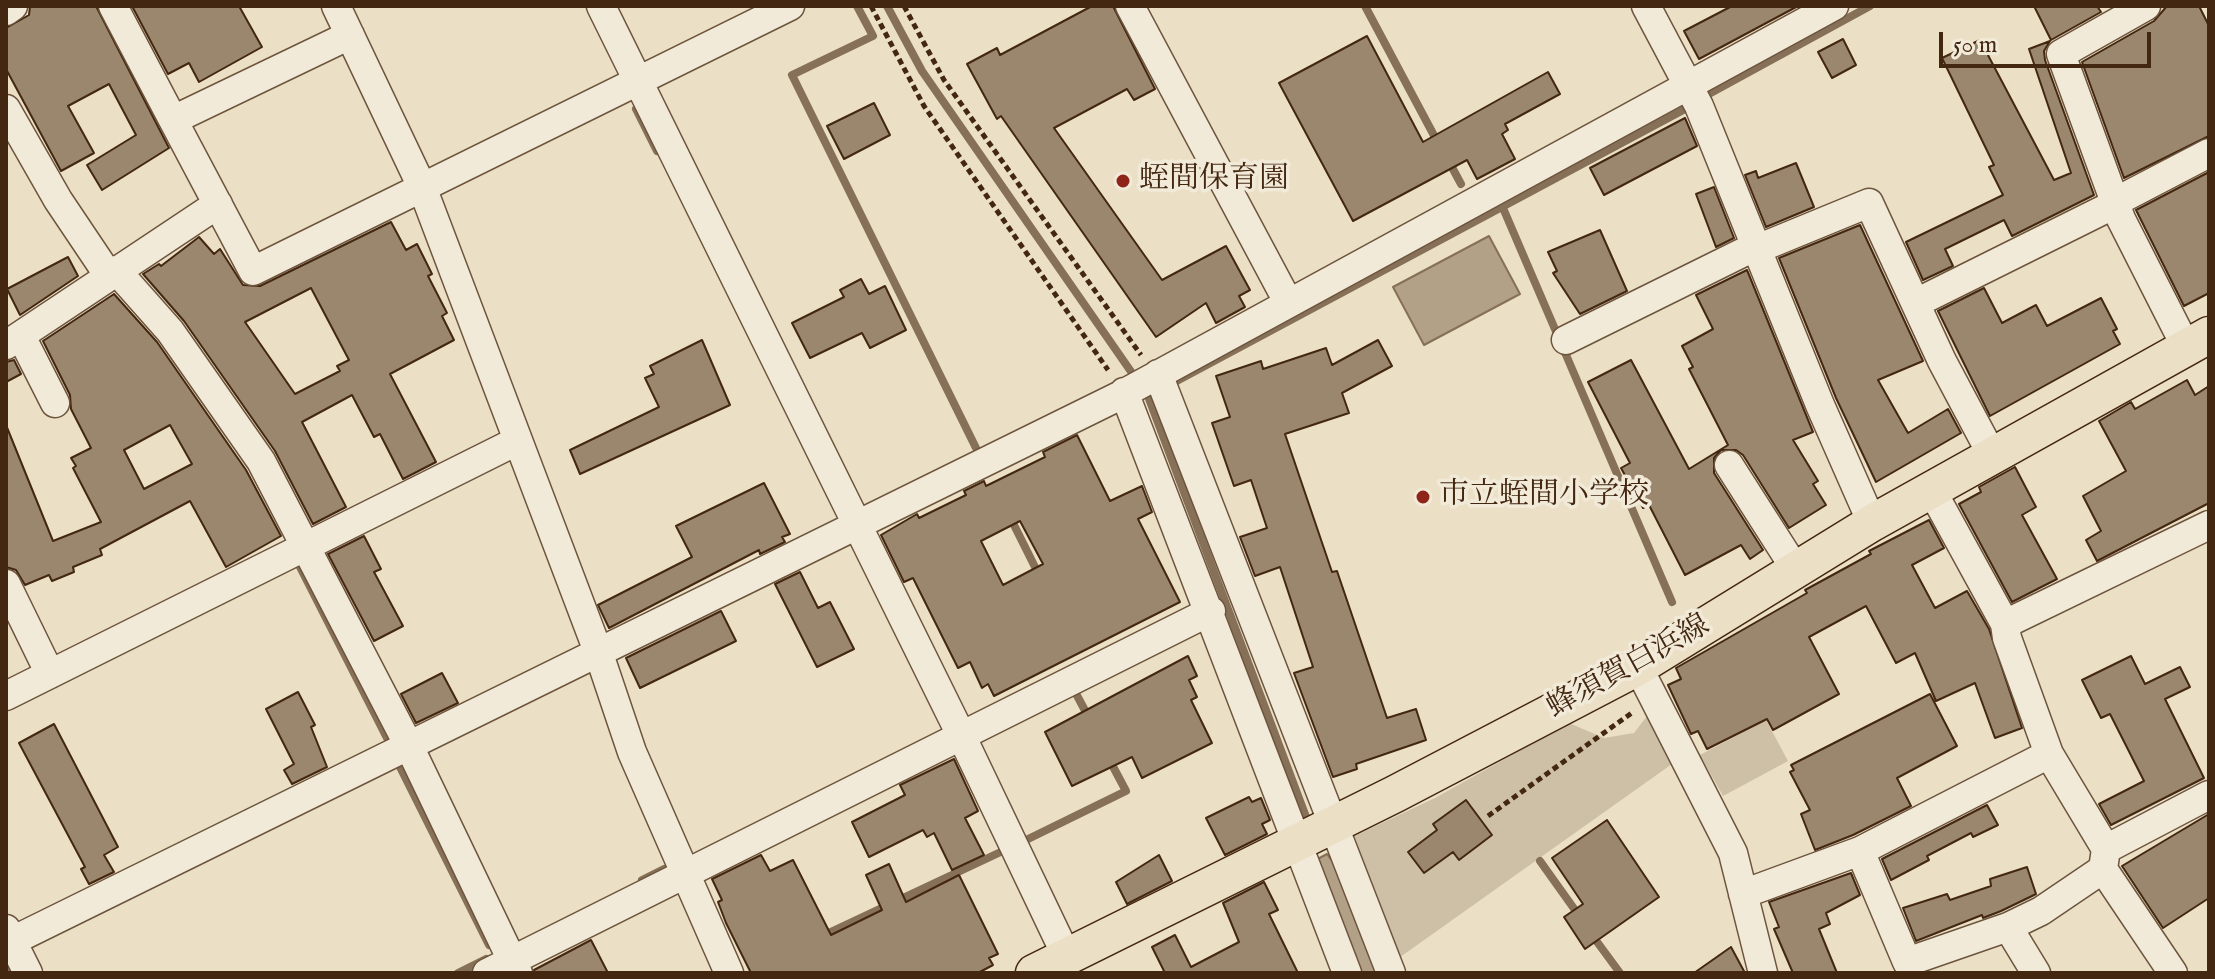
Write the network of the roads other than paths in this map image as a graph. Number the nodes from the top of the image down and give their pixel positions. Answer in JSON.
{"nodes":[{"id":1,"x":13,"y":6,"type":"edge"},
{"id":2,"x":113,"y":6,"type":"edge"},
{"id":3,"x":336,"y":6,"type":"edge"},
{"id":4,"x":601,"y":6,"type":"edge"},
{"id":5,"x":790,"y":6,"type":"edge"},
{"id":6,"x":1130,"y":6,"type":"edge"},
{"id":7,"x":1646,"y":6,"type":"edge"},
{"id":8,"x":1834,"y":6,"type":"edge"},
{"id":9,"x":2146,"y":6,"type":"edge"},
{"id":10,"x":6,"y":11,"type":"edge"},
{"id":11,"x":350,"y":35,"type":"junction"},
{"id":12,"x":638,"y":81,"type":"junction"},
{"id":13,"x":1688,"y":85,"type":"junction"},
{"id":14,"x":6,"y":109,"type":"edge"},
{"id":15,"x":173,"y":120,"type":"junction"},
{"id":16,"x":2209,"y":153,"type":"edge"},
{"id":17,"x":422,"y":187,"type":"junction"},
{"id":18,"x":2115,"y":203,"type":"junction"},
{"id":19,"x":218,"y":204,"type":"junction"},
{"id":20,"x":1757,"y":248,"type":"junction"},
{"id":21,"x":112,"y":273,"type":"junction"},
{"id":22,"x":1288,"y":302,"type":"junction"},
{"id":23,"x":1916,"y":303,"type":"junction"},
{"id":24,"x":1566,"y":340,"type":"dead end"},
{"id":25,"x":13,"y":341,"type":"edge"},
{"id":26,"x":2198,"y":341,"type":"edge"},
{"id":27,"x":1137,"y":385,"type":"junction"},
{"id":28,"x":55,"y":403,"type":"dead end"},
{"id":29,"x":517,"y":441,"type":"junction"},
{"id":30,"x":1992,"y":455,"type":"junction"},
{"id":31,"x":1729,"y":465,"type":"dead end"},
{"id":32,"x":1931,"y":489,"type":"junction"},
{"id":33,"x":1872,"y":523,"type":"junction"},
{"id":34,"x":858,"y":525,"type":"junction"},
{"id":35,"x":2209,"y":525,"type":"edge"},
{"id":36,"x":307,"y":548,"type":"junction"},
{"id":37,"x":1796,"y":570,"type":"junction"},
{"id":38,"x":6,"y":584,"type":"edge"},
{"id":39,"x":1211,"y":611,"type":"junction"},
{"id":40,"x":2005,"y":624,"type":"junction"},
{"id":41,"x":599,"y":654,"type":"junction"},
{"id":42,"x":50,"y":674,"type":"junction"},
{"id":43,"x":1646,"y":682,"type":"junction"},
{"id":44,"x":6,"y":696,"type":"edge"},
{"id":45,"x":961,"y":735,"type":"junction"},
{"id":46,"x":409,"y":746,"type":"junction"},
{"id":47,"x":2049,"y":754,"type":"junction"},
{"id":48,"x":2209,"y":795,"type":"edge"},
{"id":49,"x":1333,"y":825,"type":"junction"},
{"id":50,"x":1296,"y":844,"type":"junction"},
{"id":51,"x":1860,"y":851,"type":"junction"},
{"id":52,"x":2105,"y":859,"type":"junction"},
{"id":53,"x":683,"y":873,"type":"junction"},
{"id":54,"x":1743,"y":894,"type":"junction"},
{"id":55,"x":2008,"y":927,"type":"junction"},
{"id":56,"x":8,"y":938,"type":"edge"},
{"id":57,"x":1067,"y":957,"type":"junction"},
{"id":58,"x":505,"y":969,"type":"edge"},
{"id":59,"x":1761,"y":972,"type":"edge"},
{"id":60,"x":28,"y":973,"type":"edge"},
{"id":61,"x":729,"y":973,"type":"edge"},
{"id":62,"x":1034,"y":973,"type":"edge"},
{"id":63,"x":1347,"y":973,"type":"edge"},
{"id":64,"x":1391,"y":973,"type":"edge"},
{"id":65,"x":2036,"y":973,"type":"edge"},
{"id":66,"x":2173,"y":973,"type":"edge"}],
"edges":[{"from":1,"to":10,"type":"street"},
{"from":2,"to":15,"type":"street"},
{"from":3,"to":11,"type":"street"},
{"from":4,"to":12,"type":"street"},
{"from":5,"to":12,"type":"street"},
{"from":6,"to":22,"type":"street"},
{"from":7,"to":13,"type":"street"},
{"from":8,"to":13,"type":"street"},
{"from":9,"to":18,"type":"street"},
{"from":11,"to":15,"type":"street"},
{"from":11,"to":17,"type":"street"},
{"from":12,"to":17,"type":"street"},
{"from":12,"to":34,"type":"street"},
{"from":13,"to":20,"type":"street"},
{"from":13,"to":22,"type":"street"},
{"from":14,"to":21,"type":"street"},
{"from":15,"to":19,"type":"street"},
{"from":16,"to":18,"type":"street"},
{"from":17,"to":19,"type":"street"},
{"from":17,"to":29,"type":"street"},
{"from":18,"to":23,"type":"street"},
{"from":18,"to":26,"type":"street"},
{"from":19,"to":21,"type":"street"},
{"from":20,"to":23,"type":"street"},
{"from":20,"to":24,"type":"street"},
{"from":20,"to":33,"type":"street"},
{"from":21,"to":25,"type":"street"},
{"from":21,"to":36,"type":"street"},
{"from":22,"to":27,"type":"street"},
{"from":23,"to":30,"type":"street"},
{"from":25,"to":28,"type":"street"},
{"from":26,"to":30,"type":"main road","name":"蜂須賀白浜線"},
{"from":27,"to":34,"type":"street"},
{"from":27,"to":39,"type":"street"},
{"from":27,"to":49,"type":"street"},
{"from":29,"to":36,"type":"street"},
{"from":29,"to":41,"type":"street"},
{"from":30,"to":32,"type":"main road","name":"蜂須賀白浜線"},
{"from":31,"to":37,"type":"street"},
{"from":32,"to":33,"type":"main road","name":"蜂須賀白浜線"},
{"from":32,"to":40,"type":"street"},
{"from":33,"to":37,"type":"main road","name":"蜂須賀白浜線"},
{"from":34,"to":41,"type":"street"},
{"from":34,"to":45,"type":"street"},
{"from":35,"to":40,"type":"street"},
{"from":36,"to":42,"type":"street"},
{"from":36,"to":46,"type":"street"},
{"from":37,"to":43,"type":"main road","name":"蜂須賀白浜線"},
{"from":38,"to":42,"type":"street"},
{"from":39,"to":45,"type":"street"},
{"from":39,"to":50,"type":"street"},
{"from":40,"to":47,"type":"street"},
{"from":41,"to":46,"type":"street"},
{"from":41,"to":53,"type":"street"},
{"from":42,"to":44,"type":"street"},
{"from":43,"to":49,"type":"main road","name":"蜂須賀白浜線"},
{"from":43,"to":54,"type":"street"},
{"from":45,"to":53,"type":"street"},
{"from":45,"to":57,"type":"street"},
{"from":46,"to":56,"type":"street"},
{"from":46,"to":58,"type":"street"},
{"from":47,"to":51,"type":"street"},
{"from":47,"to":52,"type":"street"},
{"from":48,"to":52,"type":"street"},
{"from":49,"to":50,"type":"main road","name":"蜂須賀白浜線"},
{"from":49,"to":64,"type":"street"},
{"from":50,"to":57,"type":"main road","name":"蜂須賀白浜線"},
{"from":50,"to":63,"type":"street"},
{"from":51,"to":54,"type":"street"},
{"from":51,"to":55,"type":"street"},
{"from":52,"to":55,"type":"street"},
{"from":52,"to":66,"type":"street"},
{"from":53,"to":58,"type":"street"},
{"from":53,"to":61,"type":"street"},
{"from":54,"to":59,"type":"street"},
{"from":55,"to":65,"type":"street"},
{"from":56,"to":60,"type":"street"},
{"from":57,"to":62,"type":"main road","name":"蜂須賀白浜線"}]}
